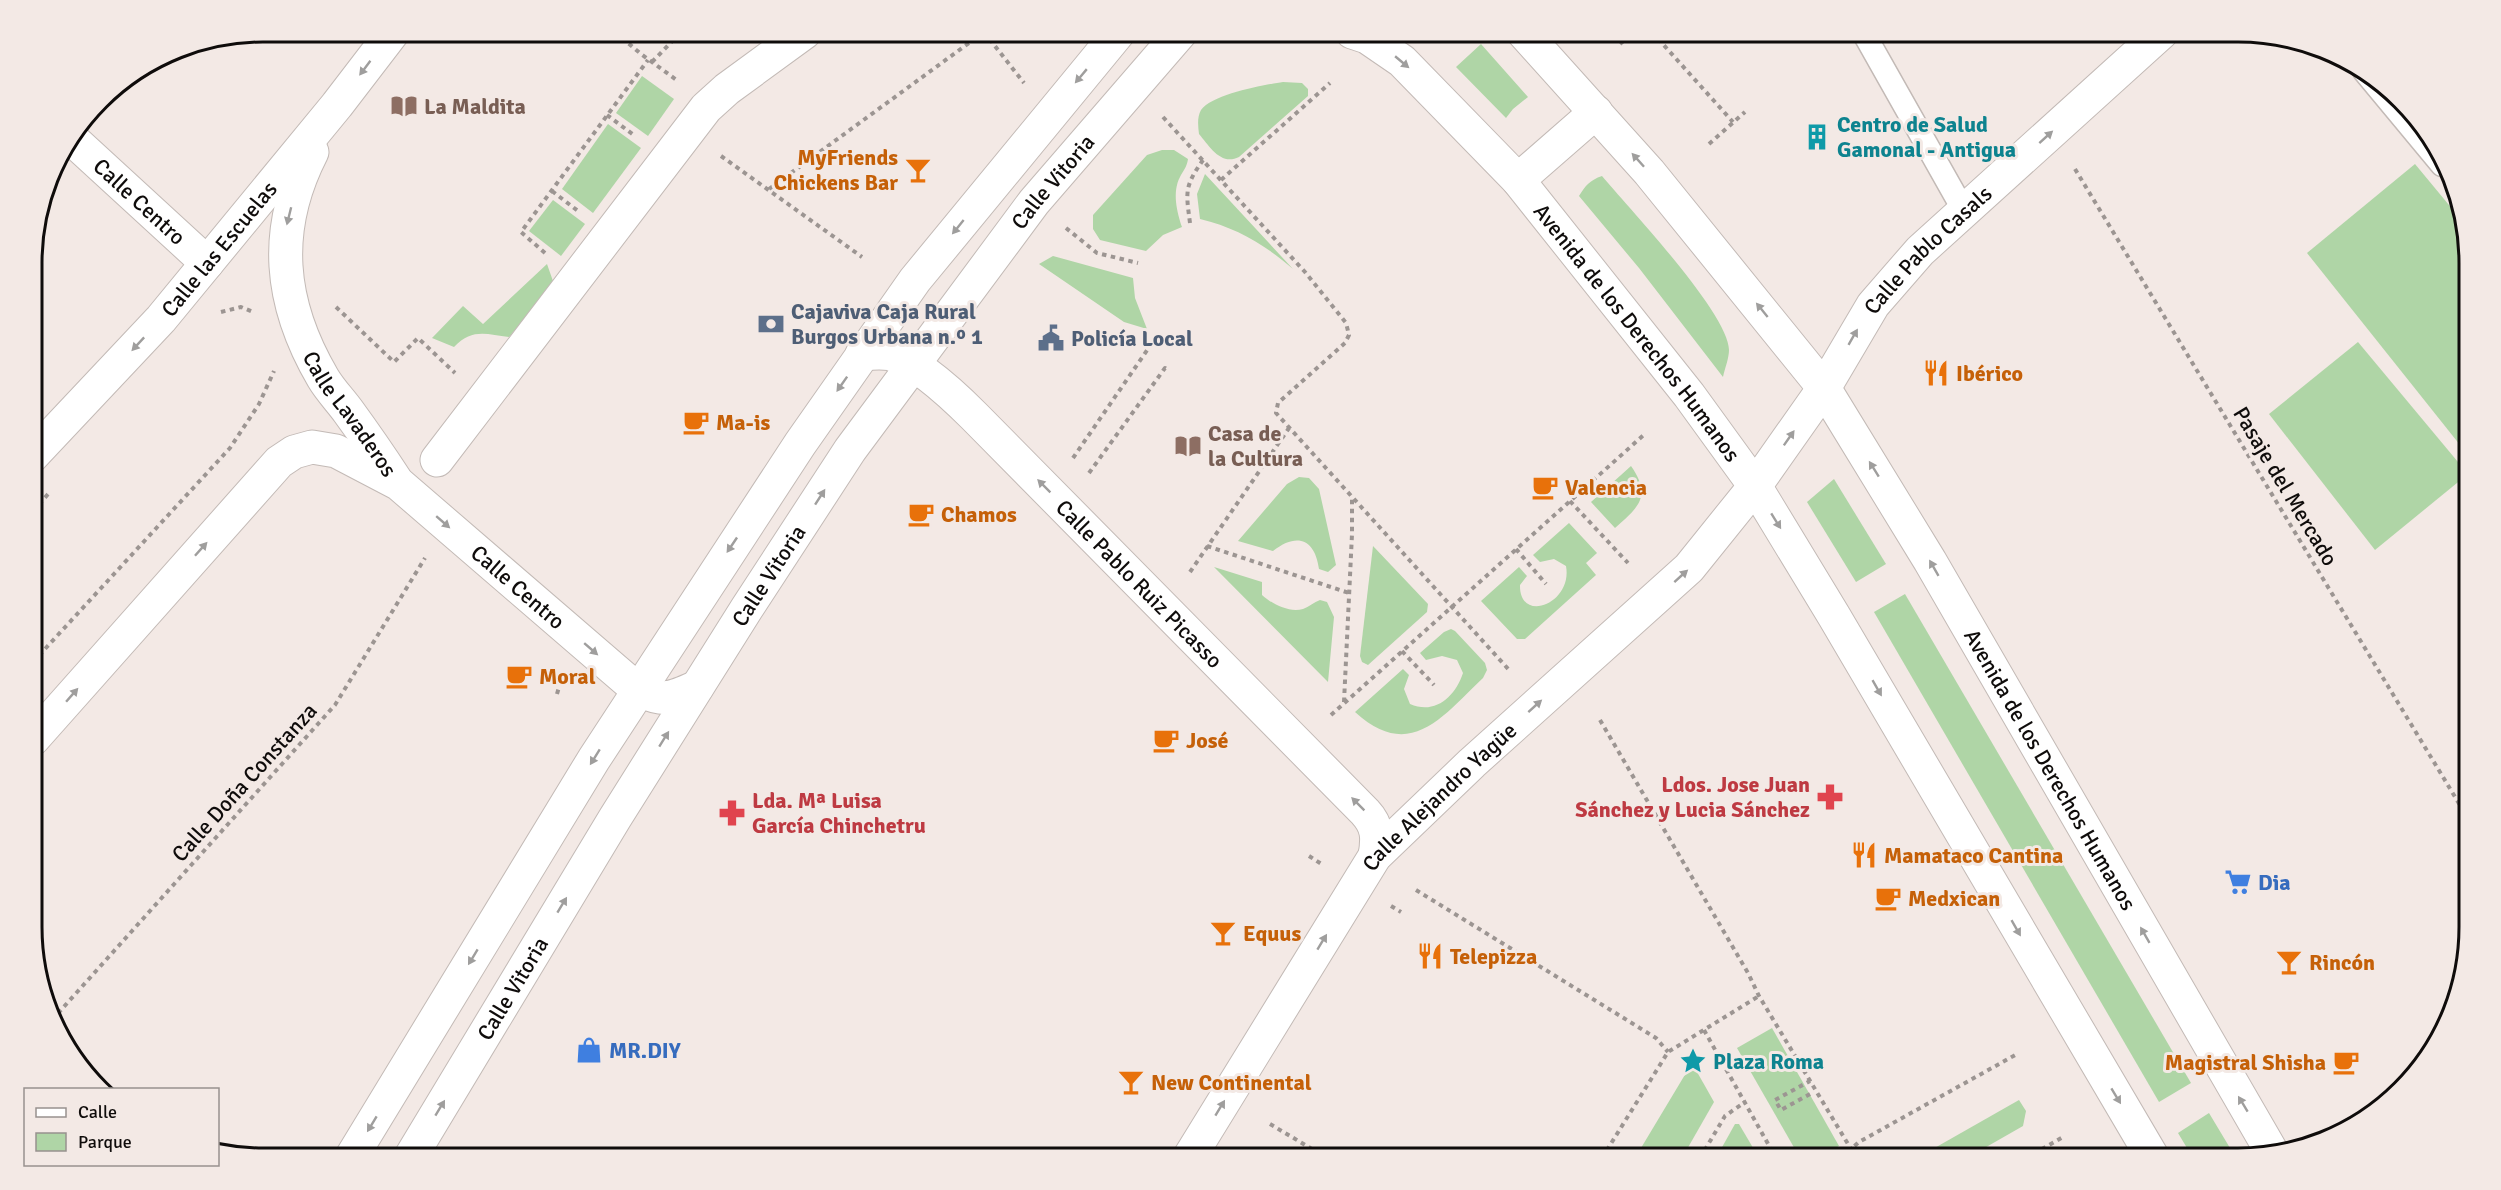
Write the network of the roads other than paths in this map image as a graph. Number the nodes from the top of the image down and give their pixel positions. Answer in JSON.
{"nodes":[{"id":1,"x":385,"y":42,"type":"edge"},
{"id":2,"x":792,"y":42,"type":"edge"},
{"id":3,"x":1111,"y":42,"type":"edge"},
{"id":4,"x":1172,"y":42,"type":"edge"},
{"id":5,"x":1374,"y":42,"type":"edge"},
{"id":6,"x":1532,"y":42,"type":"edge"},
{"id":7,"x":1869,"y":42,"type":"edge"},
{"id":8,"x":2151,"y":42,"type":"edge"},
{"id":9,"x":337,"y":105,"type":"junction"},
{"id":10,"x":2393,"y":106,"type":"edge"},
{"id":11,"x":1596,"y":112,"type":"junction"},
{"id":12,"x":2423,"y":143,"type":"edge"},
{"id":13,"x":77,"y":144,"type":"edge"},
{"id":14,"x":1518,"y":180,"type":"junction"},
{"id":15,"x":1964,"y":211,"type":"junction"},
{"id":16,"x":207,"y":264,"type":"junction"},
{"id":17,"x":862,"y":354,"type":"junction"},
{"id":18,"x":912,"y":365,"type":"junction"},
{"id":19,"x":1824,"y":388,"type":"junction"},
{"id":20,"x":42,"y":445,"type":"edge"},
{"id":21,"x":437,"y":460,"type":"dead end"},
{"id":22,"x":399,"y":484,"type":"junction"},
{"id":23,"x":1755,"y":486,"type":"junction"},
{"id":24,"x":697,"y":687,"type":"junction"},
{"id":25,"x":638,"y":690,"type":"junction"},
{"id":26,"x":42,"y":729,"type":"edge"},
{"id":27,"x":1375,"y":856,"type":"junction"},
{"id":28,"x":2268,"y":1146,"type":"edge"},
{"id":29,"x":357,"y":1148,"type":"edge"},
{"id":30,"x":416,"y":1148,"type":"edge"},
{"id":31,"x":1195,"y":1148,"type":"edge"},
{"id":32,"x":2147,"y":1148,"type":"edge"}],
"edges":[{"from":1,"to":9,"type":"main road","name":"Calle las Escuelas","one_way":true},
{"from":2,"to":21,"type":"main road"},
{"from":3,"to":17,"type":"main road","name":"Calle Vitoria","one_way":true},
{"from":4,"to":18,"type":"main road","name":"Calle Vitoria"},
{"from":5,"to":14,"type":"main road","name":"Avenida de los Derechos Humanos","one_way":true},
{"from":6,"to":11,"type":"main road","name":"Avenida de los Derechos Humanos"},
{"from":7,"to":15,"type":"lane"},
{"from":15,"to":8,"type":"main road","name":"Calle Pablo Casals","one_way":true},
{"from":9,"to":16,"type":"main road","name":"Calle las Escuelas"},
{"from":9,"to":22,"type":"main road","name":"Calle Lavaderos","one_way":true},
{"from":10,"to":12,"type":"lane"},
{"from":11,"to":14,"type":"main road","name":"Avenida de los Derechos Humanos"},
{"from":19,"to":11,"type":"main road","name":"Avenida de los Derechos Humanos","one_way":true},
{"from":13,"to":16,"type":"main road","name":"Calle Centro"},
{"from":14,"to":23,"type":"main road","name":"Avenida de los Derechos Humanos"},
{"from":19,"to":15,"type":"main road","name":"Calle Pablo Casals","one_way":true},
{"from":16,"to":20,"type":"main road","name":"Calle las Escuelas","one_way":true},
{"from":17,"to":18,"type":"main road","name":"Calle Pablo Ruiz Picasso"},
{"from":17,"to":25,"type":"main road","name":"Calle Vitoria","one_way":true},
{"from":24,"to":18,"type":"main road","name":"Calle Vitoria","one_way":true},
{"from":27,"to":18,"type":"main road","name":"Calle Pablo Ruiz Picasso","one_way":true},
{"from":23,"to":19,"type":"main road","name":"Avenida de los Derechos Humanos","one_way":true},
{"from":28,"to":19,"type":"main road","name":"Avenida de los Derechos Humanos","one_way":true},
{"from":22,"to":25,"type":"main road","name":"Calle Centro","one_way":true},
{"from":26,"to":22,"type":"main road","name":"Calle Lavaderos","one_way":true},
{"from":27,"to":23,"type":"main road","name":"Calle Alejandro Yagüe","one_way":true},
{"from":23,"to":32,"type":"main road","name":"Avenida de los Derechos Humanos","one_way":true},
{"from":24,"to":25,"type":"main road"},
{"from":30,"to":24,"type":"main road","name":"Calle Vitoria","one_way":true},
{"from":25,"to":29,"type":"main road","name":"Calle Vitoria","one_way":true},
{"from":31,"to":27,"type":"main road","name":"Calle Alejandro Yagüe","one_way":true}]}
